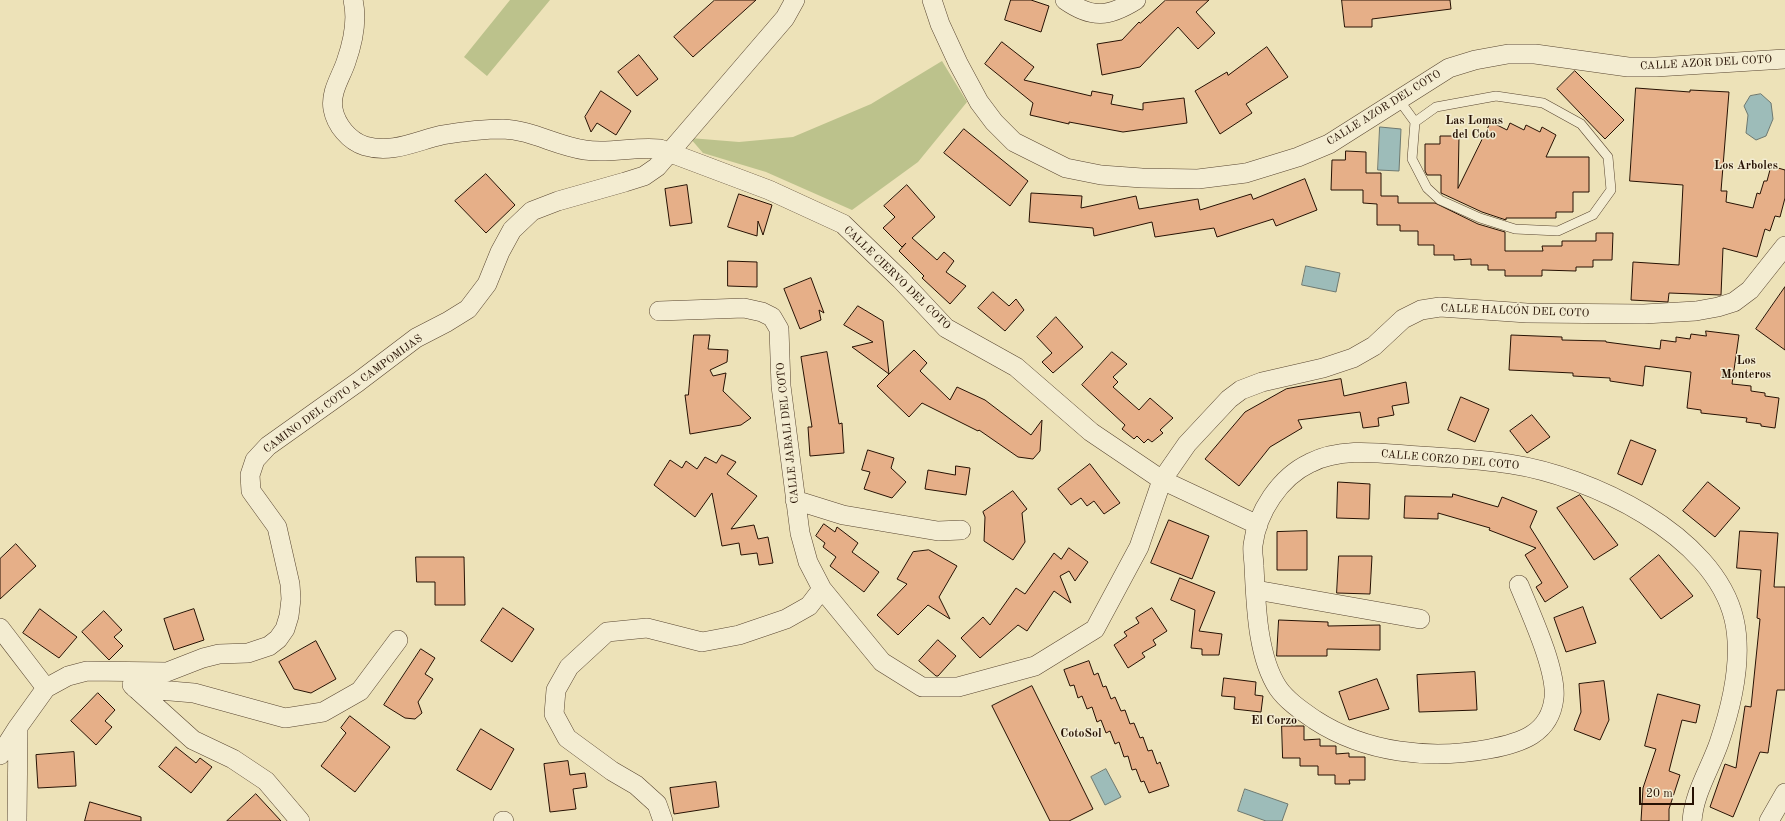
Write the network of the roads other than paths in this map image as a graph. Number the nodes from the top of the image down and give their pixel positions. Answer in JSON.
{"nodes":[{"id":1,"x":353,"y":0,"type":"edge"},
{"id":2,"x":795,"y":0,"type":"edge"},
{"id":3,"x":932,"y":0,"type":"edge"},
{"id":4,"x":1065,"y":0,"type":"edge"},
{"id":5,"x":1136,"y":0,"type":"edge"},
{"id":6,"x":1785,"y":59,"type":"edge"},
{"id":7,"x":1399,"y":100,"type":"junction"},
{"id":8,"x":1416,"y":122,"type":"junction"},
{"id":9,"x":670,"y":152,"type":"junction"},
{"id":10,"x":1785,"y":246,"type":"edge"},
{"id":11,"x":659,"y":311,"type":"dead end"},
{"id":12,"x":1162,"y":480,"type":"junction"},
{"id":13,"x":795,"y":500,"type":"junction"},
{"id":14,"x":1258,"y":525,"type":"junction"},
{"id":15,"x":961,"y":530,"type":"dead end"},
{"id":16,"x":1519,"y":585,"type":"dead end"},
{"id":17,"x":822,"y":589,"type":"junction"},
{"id":18,"x":1256,"y":590,"type":"junction"},
{"id":19,"x":1420,"y":619,"type":"dead end"},
{"id":20,"x":0,"y":628,"type":"edge"},
{"id":21,"x":398,"y":640,"type":"dead end"},
{"id":22,"x":112,"y":672,"type":"junction"},
{"id":23,"x":46,"y":688,"type":"junction"},
{"id":24,"x":136,"y":688,"type":"junction"},
{"id":25,"x":18,"y":727,"type":"junction"},
{"id":26,"x":0,"y":755,"type":"edge"},
{"id":27,"x":1785,"y":793,"type":"edge"},
{"id":28,"x":17,"y":821,"type":"edge"},
{"id":29,"x":300,"y":821,"type":"edge"},
{"id":30,"x":663,"y":821,"type":"edge"},
{"id":31,"x":1692,"y":821,"type":"edge"},
{"id":32,"x":1769,"y":821,"type":"edge"}],
"edges":[{"from":1,"to":9,"type":"street","name":"CALLE CIERVO DEL COTO"},
{"from":2,"to":9,"type":"street"},
{"from":3,"to":7,"type":"street","name":"CALLE AZOR DEL COTO"},
{"from":4,"to":5,"type":"street"},
{"from":6,"to":7,"type":"street","name":"CALLE AZOR DEL COTO"},
{"from":7,"to":8,"type":"lane"},
{"from":8,"to":8,"type":"lane"},
{"from":9,"to":12,"type":"street","name":"CALLE CIERVO DEL COTO"},
{"from":9,"to":22,"type":"street","name":"CAMINO DEL COTO A CAMPOMIJAS"},
{"from":10,"to":12,"type":"street","name":"CALLE HALCÓN DEL COTO"},
{"from":11,"to":13,"type":"street","name":"CALLE JABALI DEL COTO"},
{"from":12,"to":14,"type":"street","name":"CALLE CIERVO DEL COTO"},
{"from":12,"to":17,"type":"street","name":"CALLE HALCÓN DEL COTO"},
{"from":13,"to":15,"type":"street"},
{"from":13,"to":17,"type":"street","name":"CALLE JABALI DEL COTO"},
{"from":14,"to":18,"type":"street","name":"CALLE CORZO DEL COTO"},
{"from":14,"to":31,"type":"street","name":"CALLE CORZO DEL COTO"},
{"from":16,"to":18,"type":"street","name":"CALLE CORZO DEL COTO"},
{"from":17,"to":30,"type":"street"},
{"from":18,"to":19,"type":"street"},
{"from":20,"to":23,"type":"street"},
{"from":21,"to":24,"type":"street"},
{"from":22,"to":23,"type":"street"},
{"from":22,"to":24,"type":"street"},
{"from":23,"to":25,"type":"street"},
{"from":24,"to":29,"type":"street"},
{"from":25,"to":26,"type":"street"},
{"from":25,"to":28,"type":"street"},
{"from":27,"to":32,"type":"street"}]}
